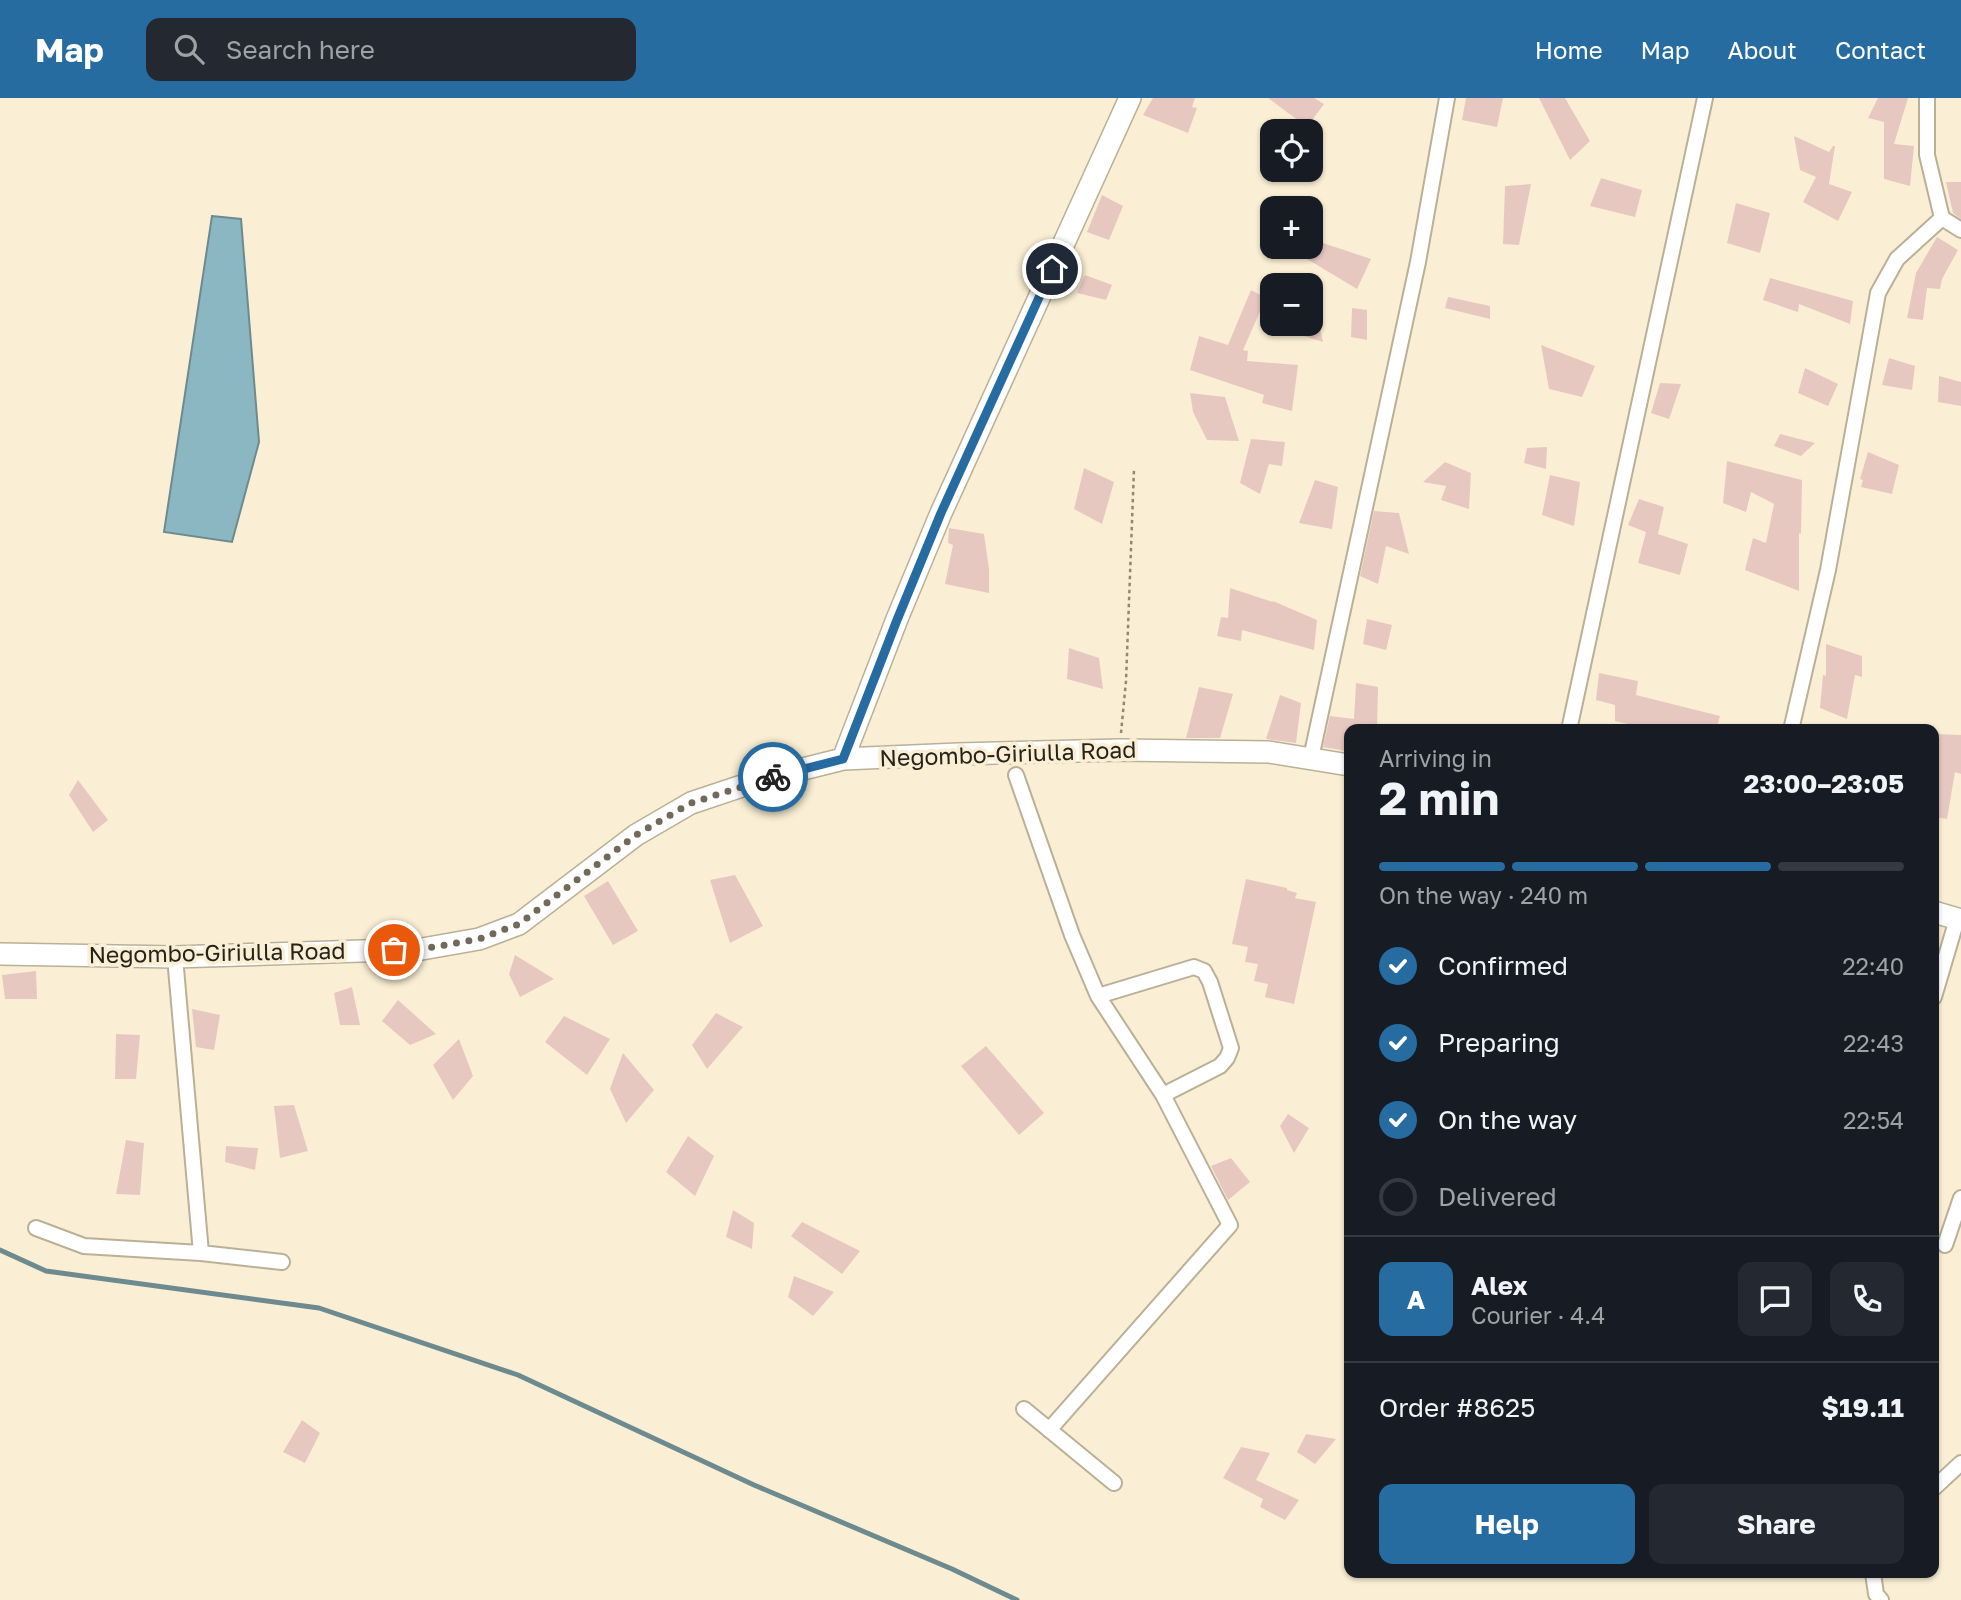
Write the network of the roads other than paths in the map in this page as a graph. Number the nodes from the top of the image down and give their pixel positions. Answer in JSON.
{"nodes":[{"id":1,"x":1130,"y":98,"type":"edge"},
{"id":2,"x":1447,"y":98,"type":"edge"},
{"id":3,"x":1705,"y":98,"type":"edge"},
{"id":4,"x":1927,"y":98,"type":"edge"},
{"id":5,"x":1942,"y":218,"type":"junction"},
{"id":6,"x":1961,"y":230,"type":"edge"},
{"id":7,"x":1570,"y":724,"type":"edge"},
{"id":8,"x":1792,"y":724,"type":"edge"},
{"id":9,"x":1311,"y":758,"type":"junction"},
{"id":10,"x":843,"y":759,"type":"junction"},
{"id":11,"x":1344,"y":764,"type":"edge"},
{"id":12,"x":1016,"y":775,"type":"dead end"},
{"id":13,"x":1939,"y":914,"type":"edge"},
{"id":14,"x":1959,"y":920,"type":"edge"},
{"id":15,"x":0,"y":954,"type":"edge"},
{"id":16,"x":176,"y":957,"type":"junction"},
{"id":17,"x":1939,"y":982,"type":"edge"},
{"id":18,"x":1098,"y":996,"type":"junction"},
{"id":19,"x":1163,"y":1095,"type":"junction"},
{"id":20,"x":1961,"y":1198,"type":"edge"},
{"id":21,"x":36,"y":1228,"type":"dead end"},
{"id":22,"x":1945,"y":1245,"type":"dead end"},
{"id":23,"x":201,"y":1253,"type":"junction"},
{"id":24,"x":282,"y":1262,"type":"dead end"},
{"id":25,"x":1024,"y":1409,"type":"dead end"},
{"id":26,"x":1049,"y":1430,"type":"junction"},
{"id":27,"x":1961,"y":1463,"type":"edge"},
{"id":28,"x":1114,"y":1483,"type":"dead end"},
{"id":29,"x":1939,"y":1483,"type":"edge"},
{"id":30,"x":1874,"y":1578,"type":"edge"},
{"id":31,"x":1881,"y":1600,"type":"edge"}],
"edges":[{"from":1,"to":10,"type":"main road"},
{"from":2,"to":9,"type":"street"},
{"from":3,"to":7,"type":"street"},
{"from":4,"to":5,"type":"street"},
{"from":5,"to":6,"type":"street"},
{"from":5,"to":8,"type":"street"},
{"from":9,"to":10,"type":"main road","name":"Negombo-Giriulla Road"},
{"from":9,"to":11,"type":"main road","name":"Negombo-Giriulla Road"},
{"from":10,"to":16,"type":"main road","name":"Negombo-Giriulla Road"},
{"from":12,"to":18,"type":"street"},
{"from":13,"to":14,"type":"main road"},
{"from":14,"to":17,"type":"street"},
{"from":15,"to":16,"type":"main road","name":"Negombo-Giriulla Road"},
{"from":16,"to":23,"type":"street"},
{"from":18,"to":19,"type":"street"},
{"from":18,"to":19,"type":"street"},
{"from":19,"to":26,"type":"street"},
{"from":20,"to":22,"type":"street"},
{"from":21,"to":23,"type":"street"},
{"from":23,"to":24,"type":"street"},
{"from":25,"to":26,"type":"street"},
{"from":26,"to":28,"type":"street"},
{"from":27,"to":29,"type":"street"},
{"from":30,"to":31,"type":"street"}]}
